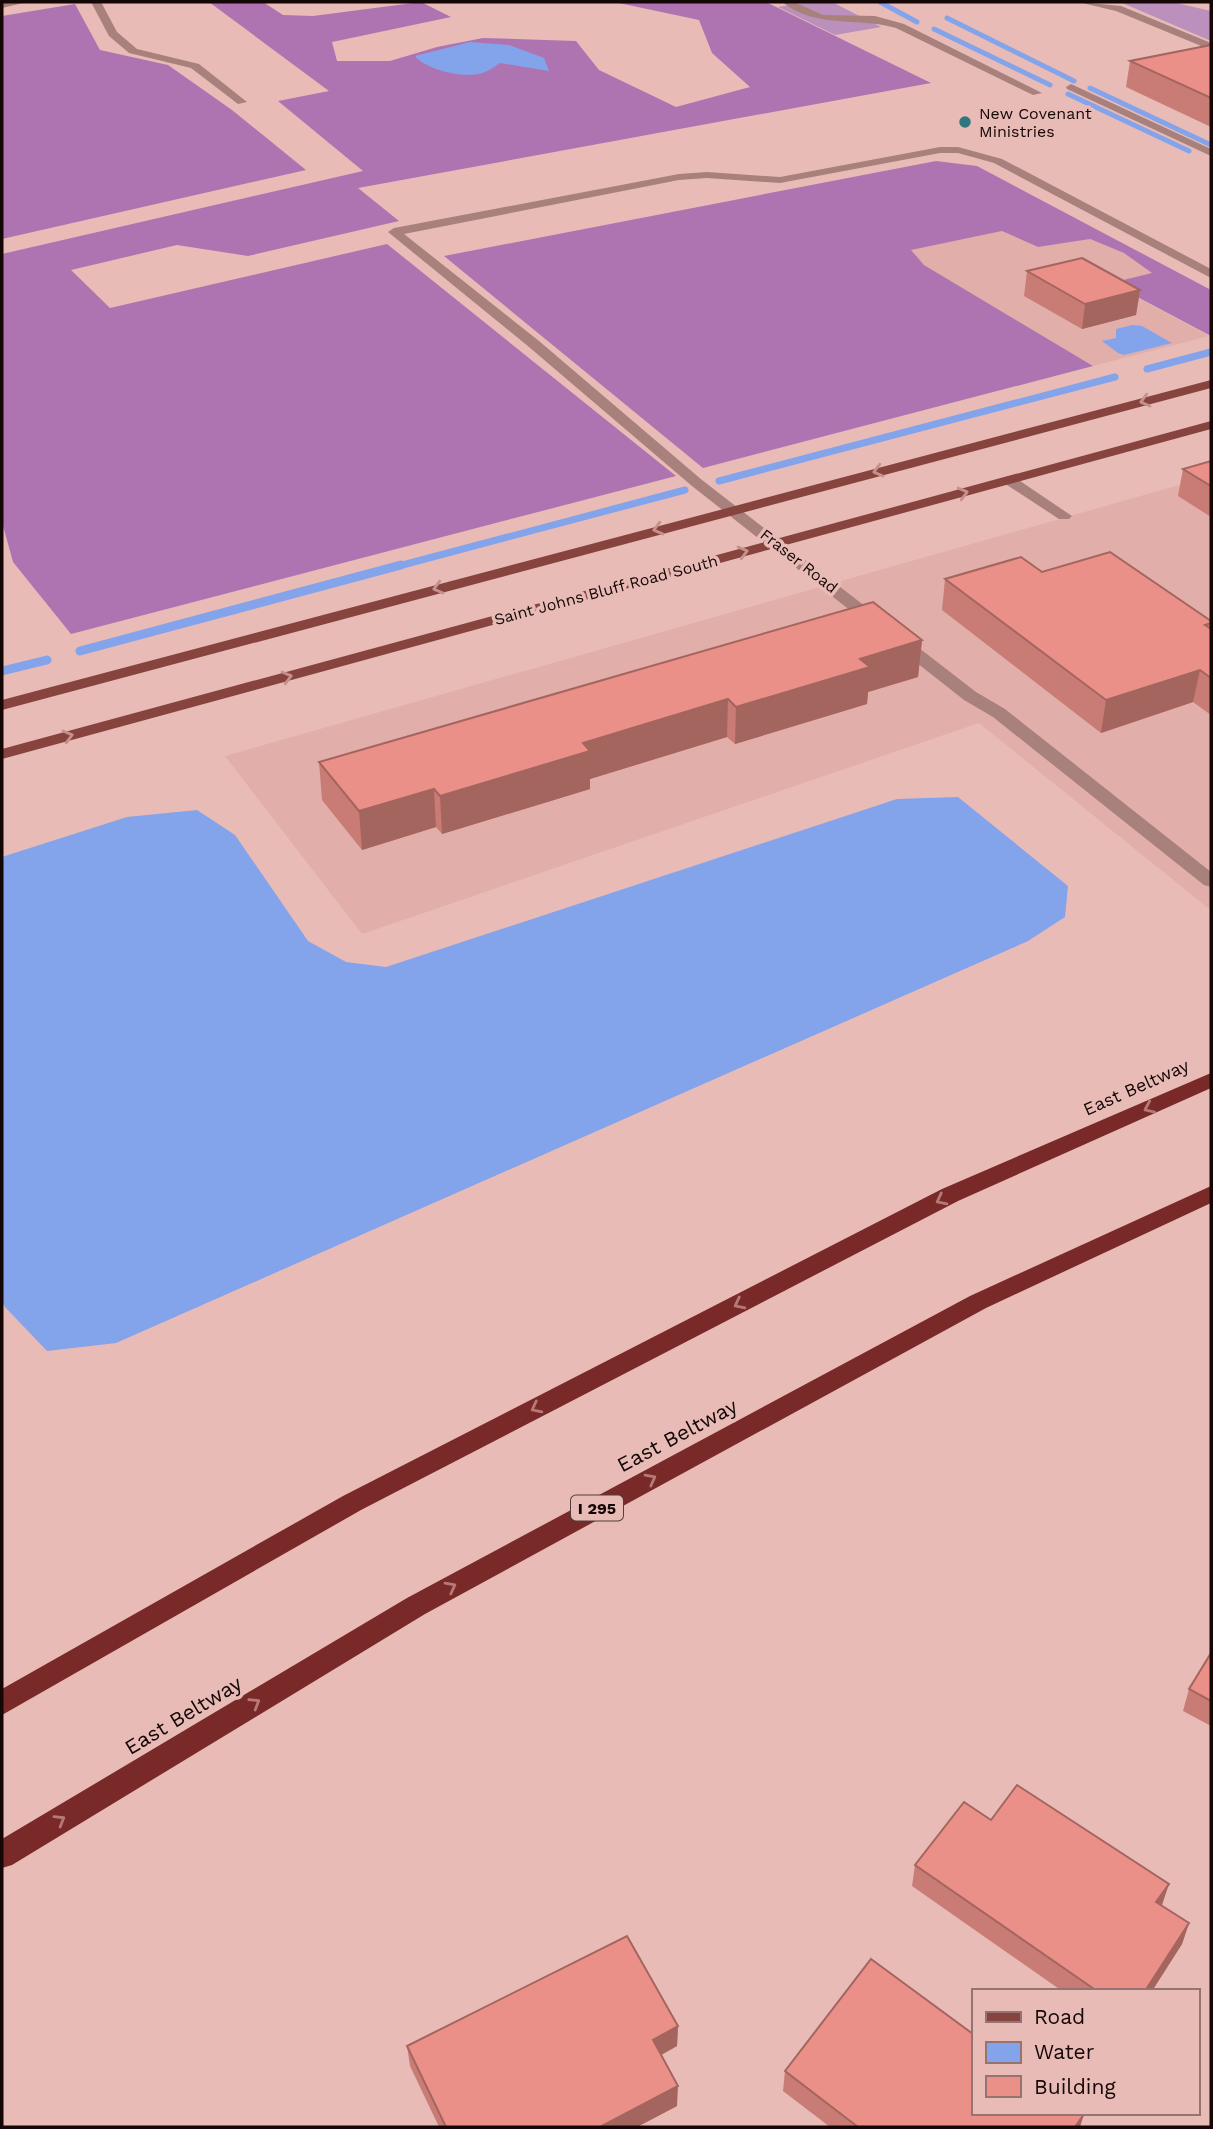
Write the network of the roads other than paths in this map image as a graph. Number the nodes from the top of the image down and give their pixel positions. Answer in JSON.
{"nodes":[{"id":1,"x":22,"y":2,"type":"edge"},
{"id":2,"x":96,"y":2,"type":"edge"},
{"id":3,"x":787,"y":2,"type":"edge"},
{"id":4,"x":1083,"y":2,"type":"edge"},
{"id":5,"x":2,"y":5,"type":"edge"},
{"id":6,"x":1211,"y":47,"type":"edge"},
{"id":7,"x":1071,"y":87,"type":"dead end"},
{"id":8,"x":1037,"y":93,"type":"dead end"},
{"id":9,"x":242,"y":102,"type":"dead end"},
{"id":10,"x":1211,"y":153,"type":"edge"},
{"id":11,"x":1211,"y":274,"type":"edge"},
{"id":12,"x":1211,"y":384,"type":"edge"},
{"id":13,"x":1211,"y":425,"type":"edge"},
{"id":14,"x":1009,"y":480,"type":"junction"},
{"id":15,"x":733,"y":509,"type":"junction"},
{"id":16,"x":1064,"y":516,"type":"dead end"},
{"id":17,"x":776,"y":543,"type":"junction"},
{"id":18,"x":2,"y":705,"type":"edge"},
{"id":19,"x":2,"y":754,"type":"edge"},
{"id":20,"x":1211,"y":880,"type":"edge"},
{"id":21,"x":1211,"y":1080,"type":"edge"},
{"id":22,"x":1211,"y":1194,"type":"edge"},
{"id":23,"x":2,"y":1703,"type":"edge"},
{"id":24,"x":2,"y":1855,"type":"edge"}],
"edges":[{"from":1,"to":5,"type":"street"},
{"from":2,"to":9,"type":"street"},
{"from":3,"to":8,"type":"street"},
{"from":4,"to":6,"type":"street"},
{"from":7,"to":10,"type":"street"},
{"from":11,"to":15,"type":"street","name":"Fraser Road"},
{"from":12,"to":15,"type":"main road","one_way":true},
{"from":13,"to":14,"type":"main road","name":"Saint Johns Bluff Road South"},
{"from":14,"to":16,"type":"street"},
{"from":17,"to":14,"type":"main road","name":"Saint Johns Bluff Road South","one_way":true},
{"from":15,"to":17,"type":"street","name":"Fraser Road"},
{"from":15,"to":18,"type":"main road","one_way":true},
{"from":19,"to":17,"type":"main road","name":"Saint Johns Bluff Road South","one_way":true},
{"from":17,"to":20,"type":"street","name":"Fraser Road"},
{"from":21,"to":23,"type":"highway","name":"East Beltway","one_way":true},
{"from":24,"to":22,"type":"highway","name":"East Beltway","number":"I 295","one_way":true}]}
